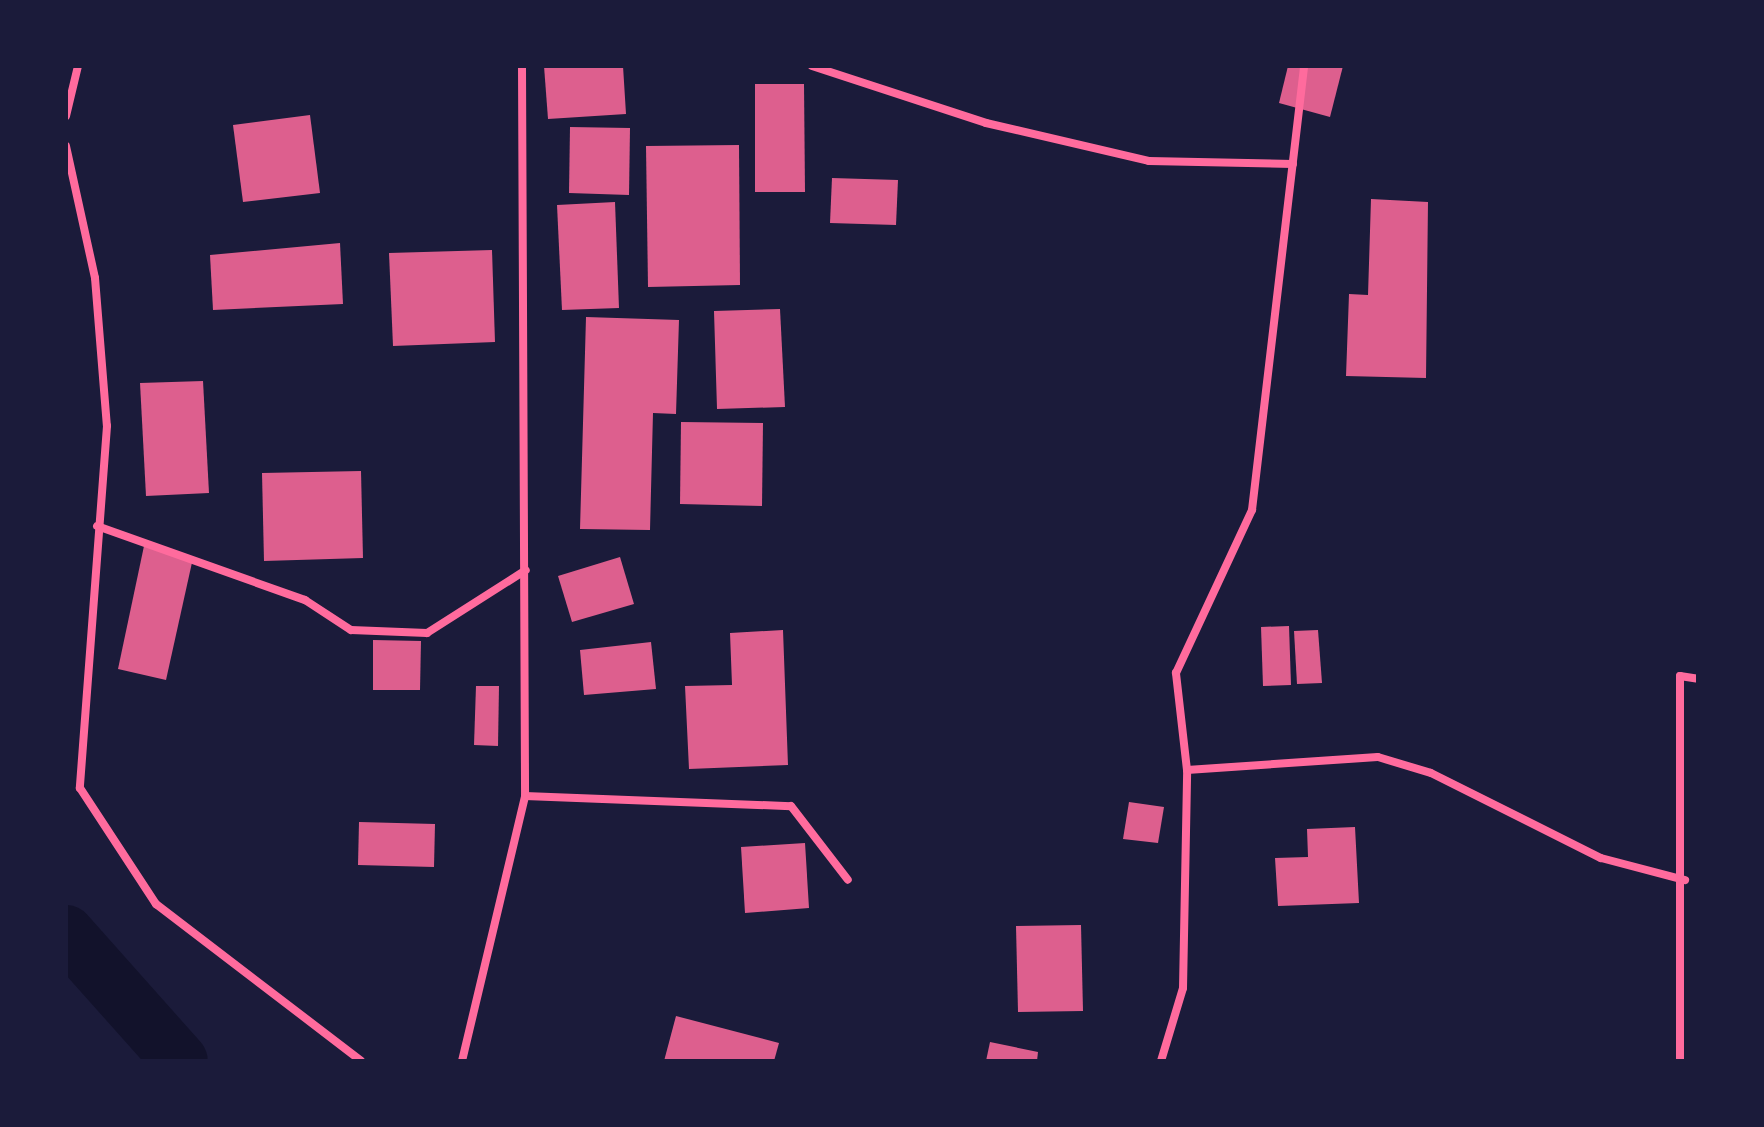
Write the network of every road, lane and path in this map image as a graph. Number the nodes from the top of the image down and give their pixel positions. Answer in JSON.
{"nodes":[{"id":1,"x":78,"y":66,"type":"edge"},
{"id":2,"x":522,"y":66,"type":"edge"},
{"id":3,"x":812,"y":66,"type":"edge"},
{"id":4,"x":1304,"y":66,"type":"edge"},
{"id":5,"x":66,"y":116,"type":"edge"},
{"id":6,"x":66,"y":146,"type":"edge"},
{"id":7,"x":1293,"y":164,"type":"junction"},
{"id":8,"x":97,"y":526,"type":"junction"},
{"id":9,"x":526,"y":570,"type":"junction"},
{"id":10,"x":1698,"y":679,"type":"edge"},
{"id":11,"x":1187,"y":770,"type":"junction"},
{"id":12,"x":525,"y":796,"type":"junction"},
{"id":13,"x":848,"y":880,"type":"dead end"},
{"id":14,"x":1685,"y":880,"type":"junction"},
{"id":15,"x":361,"y":1061,"type":"edge"},
{"id":16,"x":462,"y":1061,"type":"edge"},
{"id":17,"x":1161,"y":1061,"type":"edge"},
{"id":18,"x":1680,"y":1061,"type":"edge"}],
"edges":[{"from":1,"to":5,"type":"street"},
{"from":2,"to":9,"type":"street"},
{"from":3,"to":7,"type":"street"},
{"from":4,"to":7,"type":"street"},
{"from":6,"to":8,"type":"street"},
{"from":7,"to":11,"type":"street"},
{"from":8,"to":9,"type":"street"},
{"from":8,"to":15,"type":"street"},
{"from":9,"to":12,"type":"street"},
{"from":10,"to":14,"type":"street"},
{"from":11,"to":14,"type":"street"},
{"from":11,"to":17,"type":"street"},
{"from":12,"to":13,"type":"street"},
{"from":12,"to":16,"type":"street"},
{"from":14,"to":18,"type":"street"}]}
